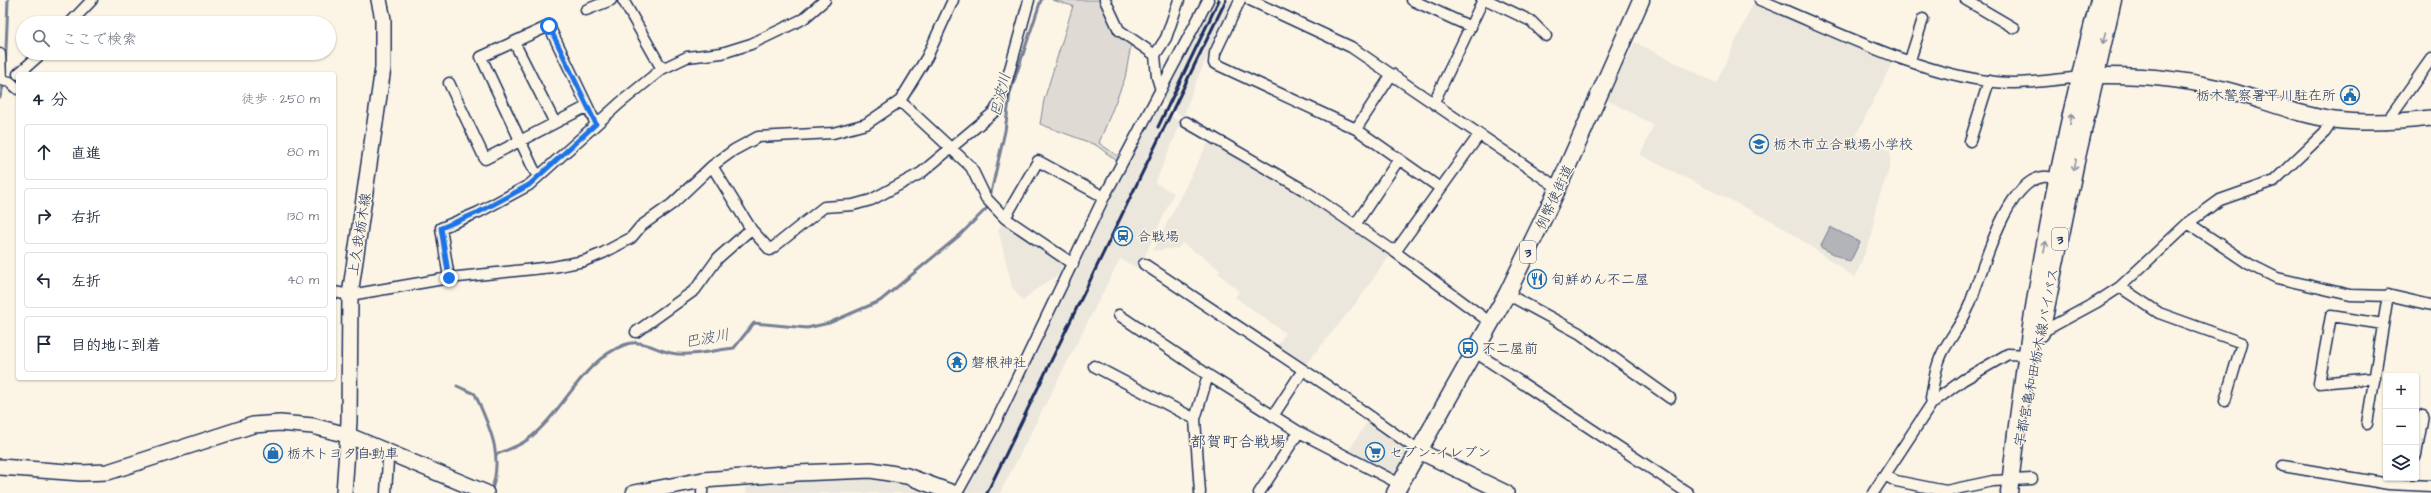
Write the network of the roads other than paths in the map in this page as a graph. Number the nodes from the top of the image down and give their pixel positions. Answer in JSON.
{"nodes":[{"id":1,"x":92,"y":0,"type":"edge"},
{"id":2,"x":379,"y":0,"type":"edge"},
{"id":3,"x":611,"y":0,"type":"edge"},
{"id":4,"x":622,"y":0,"type":"edge"},
{"id":5,"x":825,"y":0,"type":"edge"},
{"id":6,"x":953,"y":0,"type":"edge"},
{"id":7,"x":1029,"y":0,"type":"edge"},
{"id":8,"x":1105,"y":0,"type":"edge"},
{"id":9,"x":1179,"y":0,"type":"edge"},
{"id":10,"x":1208,"y":0,"type":"edge"},
{"id":11,"x":1240,"y":0,"type":"edge"},
{"id":12,"x":1250,"y":0,"type":"edge"},
{"id":13,"x":1412,"y":0,"type":"edge"},
{"id":14,"x":1483,"y":0,"type":"edge"},
{"id":15,"x":1486,"y":0,"type":"edge"},
{"id":16,"x":1641,"y":0,"type":"edge"},
{"id":17,"x":1760,"y":0,"type":"edge"},
{"id":18,"x":1966,"y":0,"type":"edge"},
{"id":19,"x":2099,"y":0,"type":"edge"},
{"id":20,"x":2113,"y":0,"type":"edge"},
{"id":21,"x":586,"y":10,"type":"dead end"},
{"id":22,"x":77,"y":16,"type":"edge"},
{"id":23,"x":1923,"y":19,"type":"dead end"},
{"id":24,"x":1471,"y":27,"type":"junction"},
{"id":25,"x":2014,"y":28,"type":"dead end"},
{"id":26,"x":1546,"y":36,"type":"dead end"},
{"id":27,"x":514,"y":42,"type":"junction"},
{"id":28,"x":0,"y":54,"type":"edge"},
{"id":29,"x":1155,"y":56,"type":"junction"},
{"id":30,"x":2431,"y":59,"type":"edge"},
{"id":31,"x":34,"y":60,"type":"edge"},
{"id":32,"x":1910,"y":60,"type":"junction"},
{"id":33,"x":662,"y":70,"type":"junction"},
{"id":34,"x":20,"y":72,"type":"edge"},
{"id":35,"x":1392,"y":74,"type":"junction"},
{"id":36,"x":16,"y":75,"type":"edge"},
{"id":37,"x":2088,"y":76,"type":"junction"},
{"id":38,"x":4,"y":81,"type":"edge"},
{"id":39,"x":1990,"y":81,"type":"junction"},
{"id":40,"x":448,"y":83,"type":"dead end"},
{"id":41,"x":16,"y":88,"type":"edge"},
{"id":42,"x":1161,"y":90,"type":"junction"},
{"id":43,"x":900,"y":101,"type":"junction"},
{"id":44,"x":1434,"y":102,"type":"junction"},
{"id":45,"x":586,"y":107,"type":"junction"},
{"id":46,"x":2431,"y":118,"type":"edge"},
{"id":47,"x":2333,"y":120,"type":"junction"},
{"id":48,"x":1186,"y":122,"type":"dead end"},
{"id":49,"x":555,"y":123,"type":"junction"},
{"id":50,"x":596,"y":124,"type":"junction"},
{"id":51,"x":2385,"y":124,"type":"junction"},
{"id":52,"x":1356,"y":129,"type":"junction"},
{"id":53,"x":1479,"y":135,"type":"junction"},
{"id":54,"x":520,"y":140,"type":"junction"},
{"id":55,"x":1970,"y":141,"type":"dead end"},
{"id":56,"x":952,"y":149,"type":"junction"},
{"id":57,"x":1399,"y":159,"type":"junction"},
{"id":58,"x":712,"y":166,"type":"junction"},
{"id":59,"x":539,"y":176,"type":"junction"},
{"id":60,"x":2058,"y":179,"type":"junction"},
{"id":61,"x":1440,"y":188,"type":"junction"},
{"id":62,"x":1558,"y":188,"type":"junction"},
{"id":63,"x":1104,"y":197,"type":"junction"},
{"id":64,"x":1005,"y":218,"type":"junction"},
{"id":65,"x":2188,"y":223,"type":"junction"},
{"id":66,"x":1355,"y":225,"type":"junction"},
{"id":67,"x":751,"y":229,"type":"junction"},
{"id":68,"x":1395,"y":252,"type":"junction"},
{"id":69,"x":1073,"y":264,"type":"junction"},
{"id":70,"x":1144,"y":264,"type":"dead end"},
{"id":71,"x":449,"y":278,"type":"junction"},
{"id":72,"x":2120,"y":287,"type":"junction"},
{"id":73,"x":336,"y":292,"type":"edge"},
{"id":74,"x":1507,"y":294,"type":"junction"},
{"id":75,"x":350,"y":295,"type":"junction"},
{"id":76,"x":2388,"y":296,"type":"junction"},
{"id":77,"x":2431,"y":305,"type":"edge"},
{"id":78,"x":1119,"y":315,"type":"dead end"},
{"id":79,"x":1491,"y":323,"type":"junction"},
{"id":80,"x":2383,"y":324,"type":"junction"},
{"id":81,"x":636,"y":332,"type":"dead end"},
{"id":82,"x":2036,"y":334,"type":"junction"},
{"id":83,"x":1475,"y":352,"type":"junction"},
{"id":84,"x":2027,"y":355,"type":"junction"},
{"id":85,"x":1094,"y":366,"type":"dead end"},
{"id":86,"x":1303,"y":370,"type":"junction"},
{"id":87,"x":1208,"y":375,"type":"junction"},
{"id":88,"x":2375,"y":378,"type":"junction"},
{"id":89,"x":1670,"y":398,"type":"dead end"},
{"id":90,"x":2225,"y":401,"type":"dead end"},
{"id":91,"x":1932,"y":403,"type":"junction"},
{"id":92,"x":2423,"y":415,"type":"dead end"},
{"id":93,"x":1273,"y":416,"type":"junction"},
{"id":94,"x":1194,"y":419,"type":"junction"},
{"id":95,"x":2367,"y":424,"type":"dead end"},
{"id":96,"x":1299,"y":432,"type":"junction"},
{"id":97,"x":347,"y":435,"type":"junction"},
{"id":98,"x":2418,"y":445,"type":"edge"},
{"id":99,"x":1419,"y":451,"type":"junction"},
{"id":100,"x":390,"y":454,"type":"junction"},
{"id":101,"x":2283,"y":466,"type":"dead end"},
{"id":102,"x":0,"y":467,"type":"edge"},
{"id":103,"x":1886,"y":476,"type":"junction"},
{"id":104,"x":2032,"y":479,"type":"dead end"},
{"id":105,"x":2411,"y":482,"type":"edge"},
{"id":106,"x":2009,"y":486,"type":"edge"},
{"id":107,"x":2431,"y":486,"type":"edge"},
{"id":108,"x":703,"y":487,"type":"edge"},
{"id":109,"x":1398,"y":488,"type":"edge"},
{"id":110,"x":2385,"y":488,"type":"edge"},
{"id":111,"x":344,"y":493,"type":"edge"},
{"id":112,"x":386,"y":493,"type":"edge"},
{"id":113,"x":485,"y":493,"type":"edge"},
{"id":114,"x":634,"y":493,"type":"edge"},
{"id":115,"x":953,"y":493,"type":"edge"},
{"id":116,"x":957,"y":493,"type":"edge"},
{"id":117,"x":1200,"y":493,"type":"edge"},
{"id":118,"x":1259,"y":493,"type":"edge"},
{"id":119,"x":1506,"y":493,"type":"edge"},
{"id":120,"x":1688,"y":493,"type":"edge"},
{"id":121,"x":1873,"y":493,"type":"edge"}],
"edges":[{"from":1,"to":22,"type":"street"},
{"from":2,"to":75,"type":"street","name":"上久我栃木線"},
{"from":3,"to":21,"type":"street"},
{"from":4,"to":33,"type":"street"},
{"from":5,"to":33,"type":"street"},
{"from":6,"to":43,"type":"street"},
{"from":7,"to":56,"type":"street"},
{"from":8,"to":29,"type":"street"},
{"from":9,"to":29,"type":"street"},
{"from":10,"to":42,"type":"street"},
{"from":11,"to":52,"type":"street"},
{"from":12,"to":35,"type":"street"},
{"from":13,"to":24,"type":"street"},
{"from":14,"to":24,"type":"street"},
{"from":15,"to":26,"type":"street"},
{"from":16,"to":62,"type":"main road","name":"例幣使街道","number":"3"},
{"from":17,"to":32,"type":"street"},
{"from":18,"to":25,"type":"street"},
{"from":19,"to":37,"type":"main road","name":"宇都宮亀和田栃木線バイパス","number":"3"},
{"from":20,"to":37,"type":"main road","name":"宇都宮亀和田栃木線バイパス","number":"3","one_way":true},
{"from":23,"to":32,"type":"street"},
{"from":24,"to":44,"type":"street"},
{"from":27,"to":45,"type":"street"},
{"from":27,"to":49,"type":"street"},
{"from":27,"to":54,"type":"street"},
{"from":28,"to":38,"type":"street"},
{"from":29,"to":42,"type":"street"},
{"from":30,"to":51,"type":"street"},
{"from":31,"to":34,"type":"street"},
{"from":32,"to":39,"type":"street"},
{"from":33,"to":50,"type":"street"},
{"from":35,"to":44,"type":"street"},
{"from":35,"to":52,"type":"street"},
{"from":36,"to":38,"type":"street"},
{"from":37,"to":39,"type":"street"},
{"from":37,"to":47,"type":"street"},
{"from":60,"to":37,"type":"main road","name":"宇都宮亀和田栃木線バイパス","number":"3","one_way":true},
{"from":37,"to":82,"type":"main road","name":"宇都宮亀和田栃木線バイパス","number":"3","one_way":true},
{"from":38,"to":41,"type":"street"},
{"from":39,"to":55,"type":"street"},
{"from":40,"to":54,"type":"street"},
{"from":42,"to":63,"type":"street"},
{"from":43,"to":56,"type":"street"},
{"from":43,"to":58,"type":"street"},
{"from":44,"to":53,"type":"street"},
{"from":45,"to":49,"type":"street"},
{"from":45,"to":50,"type":"street"},
{"from":46,"to":51,"type":"street"},
{"from":47,"to":51,"type":"street"},
{"from":47,"to":65,"type":"street"},
{"from":48,"to":66,"type":"street"},
{"from":49,"to":54,"type":"street"},
{"from":50,"to":59,"type":"street"},
{"from":52,"to":57,"type":"street"},
{"from":53,"to":61,"type":"street"},
{"from":53,"to":62,"type":"street"},
{"from":54,"to":59,"type":"street"},
{"from":56,"to":64,"type":"street"},
{"from":56,"to":67,"type":"street"},
{"from":57,"to":61,"type":"street"},
{"from":57,"to":66,"type":"street"},
{"from":58,"to":67,"type":"street"},
{"from":58,"to":71,"type":"street"},
{"from":59,"to":71,"type":"street"},
{"from":82,"to":60,"type":"main road","name":"宇都宮亀和田栃木線バイパス","number":"3","one_way":true},
{"from":60,"to":91,"type":"street"},
{"from":61,"to":68,"type":"street"},
{"from":62,"to":74,"type":"main road","name":"例幣使街道","number":"3"},
{"from":63,"to":64,"type":"street"},
{"from":63,"to":69,"type":"street"},
{"from":64,"to":69,"type":"street"},
{"from":65,"to":72,"type":"street"},
{"from":65,"to":76,"type":"street"},
{"from":66,"to":68,"type":"street"},
{"from":67,"to":81,"type":"street"},
{"from":68,"to":79,"type":"street"},
{"from":69,"to":116,"type":"street"},
{"from":70,"to":86,"type":"street"},
{"from":71,"to":75,"type":"street"},
{"from":72,"to":82,"type":"street"},
{"from":72,"to":90,"type":"street"},
{"from":73,"to":75,"type":"street"},
{"from":74,"to":79,"type":"main road","name":"例幣使街道","number":"3"},
{"from":74,"to":89,"type":"street"},
{"from":75,"to":97,"type":"street","name":"上久我栃木線"},
{"from":76,"to":77,"type":"street"},
{"from":76,"to":80,"type":"street"},
{"from":78,"to":87,"type":"street"},
{"from":79,"to":83,"type":"main road","name":"例幣使街道","number":"3"},
{"from":80,"to":88,"type":"street"},
{"from":80,"to":88,"type":"street"},
{"from":82,"to":84,"type":"main road","name":"宇都宮亀和田栃木線バイパス","number":"3"},
{"from":82,"to":106,"type":"main road","name":"宇都宮亀和田栃木線バイパス","number":"3"},
{"from":83,"to":99,"type":"main road","name":"例幣使街道","number":"3"},
{"from":83,"to":120,"type":"street"},
{"from":84,"to":91,"type":"street"},
{"from":84,"to":106,"type":"main road","name":"宇都宮亀和田栃木線バイパス","number":"3"},
{"from":85,"to":94,"type":"street"},
{"from":86,"to":93,"type":"street"},
{"from":86,"to":99,"type":"street"},
{"from":87,"to":93,"type":"street"},
{"from":87,"to":94,"type":"street"},
{"from":88,"to":95,"type":"street"},
{"from":91,"to":103,"type":"street"},
{"from":92,"to":98,"type":"street"},
{"from":93,"to":96,"type":"street"},
{"from":94,"to":117,"type":"street"},
{"from":96,"to":109,"type":"street"},
{"from":96,"to":118,"type":"street"},
{"from":97,"to":100,"type":"street"},
{"from":97,"to":102,"type":"street"},
{"from":97,"to":111,"type":"street","name":"上久我栃木線"},
{"from":99,"to":109,"type":"main road","name":"例幣使街道","number":"3"},
{"from":99,"to":119,"type":"street"},
{"from":100,"to":112,"type":"street"},
{"from":100,"to":113,"type":"street"},
{"from":101,"to":110,"type":"street"},
{"from":103,"to":106,"type":"street"},
{"from":103,"to":121,"type":"street"},
{"from":104,"to":106,"type":"street"},
{"from":105,"to":107,"type":"street"},
{"from":105,"to":110,"type":"street"},
{"from":108,"to":114,"type":"street"},
{"from":108,"to":115,"type":"street"}]}
